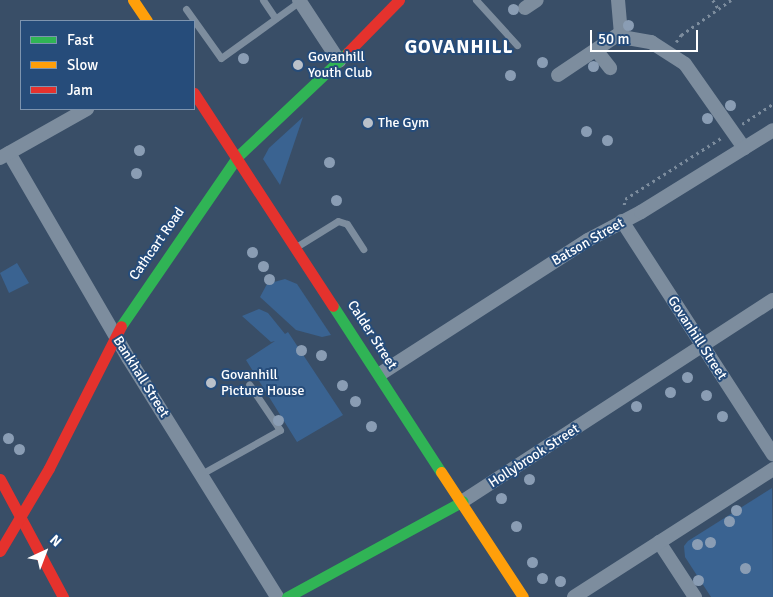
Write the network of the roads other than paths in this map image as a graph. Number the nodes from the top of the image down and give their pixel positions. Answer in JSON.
{"nodes":[{"id":1,"x":133,"y":0,"type":"edge"},
{"id":2,"x":264,"y":0,"type":"edge"},
{"id":3,"x":300,"y":0,"type":"edge"},
{"id":4,"x":399,"y":0,"type":"edge"},
{"id":5,"x":476,"y":0,"type":"edge"},
{"id":6,"x":618,"y":0,"type":"edge"},
{"id":7,"x":186,"y":9,"type":"dead end"},
{"id":8,"x":275,"y":18,"type":"junction"},
{"id":9,"x":146,"y":20,"type":"edge"},
{"id":10,"x":194,"y":20,"type":"edge"},
{"id":11,"x":195,"y":22,"type":"edge"},
{"id":12,"x":621,"y":35,"type":"junction"},
{"id":13,"x":517,"y":45,"type":"dead end"},
{"id":14,"x":596,"y":50,"type":"junction"},
{"id":15,"x":339,"y":61,"type":"junction"},
{"id":16,"x":610,"y":68,"type":"dead end"},
{"id":17,"x":558,"y":75,"type":"dead end"},
{"id":18,"x":195,"y":94,"type":"edge"},
{"id":19,"x":85,"y":110,"type":"edge"},
{"id":20,"x":773,"y":130,"type":"edge"},
{"id":21,"x":744,"y":148,"type":"junction"},
{"id":22,"x":4,"y":156,"type":"edge"},
{"id":23,"x":237,"y":157,"type":"junction"},
{"id":24,"x":622,"y":221,"type":"junction"},
{"id":25,"x":296,"y":247,"type":"junction"},
{"id":26,"x":363,"y":249,"type":"dead end"},
{"id":27,"x":773,"y":300,"type":"edge"},
{"id":28,"x":114,"y":335,"type":"junction"},
{"id":29,"x":703,"y":346,"type":"junction"},
{"id":30,"x":380,"y":374,"type":"junction"},
{"id":31,"x":250,"y":384,"type":"dead end"},
{"id":32,"x":773,"y":454,"type":"edge"},
{"id":33,"x":773,"y":469,"type":"edge"},
{"id":34,"x":203,"y":473,"type":"junction"},
{"id":35,"x":0,"y":479,"type":"edge"},
{"id":36,"x":463,"y":501,"type":"junction"},
{"id":37,"x":19,"y":520,"type":"junction"},
{"id":38,"x":659,"y":542,"type":"junction"},
{"id":39,"x":0,"y":551,"type":"edge"},
{"id":40,"x":63,"y":597,"type":"edge"},
{"id":41,"x":277,"y":597,"type":"edge"},
{"id":42,"x":287,"y":597,"type":"edge"},
{"id":43,"x":522,"y":597,"type":"edge"},
{"id":44,"x":574,"y":597,"type":"edge"},
{"id":45,"x":694,"y":597,"type":"edge"}],
"edges":[{"from":1,"to":9,"type":"street"},
{"from":2,"to":8,"type":"lane"},
{"from":3,"to":8,"type":"lane"},
{"from":3,"to":15,"type":"street"},
{"from":4,"to":15,"type":"street","name":"Cathcart Road"},
{"from":5,"to":13,"type":"lane"},
{"from":6,"to":12,"type":"street"},
{"from":7,"to":10,"type":"lane"},
{"from":8,"to":11,"type":"lane"},
{"from":12,"to":14,"type":"street"},
{"from":12,"to":21,"type":"street"},
{"from":14,"to":16,"type":"street"},
{"from":14,"to":17,"type":"street"},
{"from":15,"to":23,"type":"street","name":"Cathcart Road"},
{"from":18,"to":23,"type":"street","name":"Calder Street"},
{"from":19,"to":22,"type":"street"},
{"from":20,"to":21,"type":"street","name":"Batson Street"},
{"from":21,"to":24,"type":"street","name":"Batson Street"},
{"from":22,"to":28,"type":"street","name":"Bankhall Street"},
{"from":23,"to":25,"type":"street","name":"Calder Street"},
{"from":23,"to":28,"type":"street","name":"Cathcart Road"},
{"from":24,"to":29,"type":"street","name":"Govanhill Street"},
{"from":24,"to":30,"type":"street","name":"Batson Street"},
{"from":25,"to":26,"type":"lane"},
{"from":25,"to":30,"type":"street","name":"Calder Street"},
{"from":27,"to":29,"type":"street","name":"Hollybrook Street"},
{"from":28,"to":34,"type":"street","name":"Bankhall Street"},
{"from":28,"to":37,"type":"street","name":"Cathcart Road"},
{"from":29,"to":32,"type":"street","name":"Govanhill Street"},
{"from":29,"to":36,"type":"street","name":"Hollybrook Street"},
{"from":30,"to":36,"type":"street","name":"Calder Street"},
{"from":31,"to":34,"type":"lane"},
{"from":33,"to":38,"type":"street"},
{"from":34,"to":41,"type":"street","name":"Bankhall Street"},
{"from":35,"to":37,"type":"street"},
{"from":36,"to":42,"type":"street","name":"Hollybrook Street"},
{"from":36,"to":43,"type":"street","name":"Calder Street"},
{"from":37,"to":39,"type":"street","name":"Cathcart Road"},
{"from":37,"to":40,"type":"street"},
{"from":38,"to":44,"type":"street"},
{"from":38,"to":45,"type":"street"}]}
